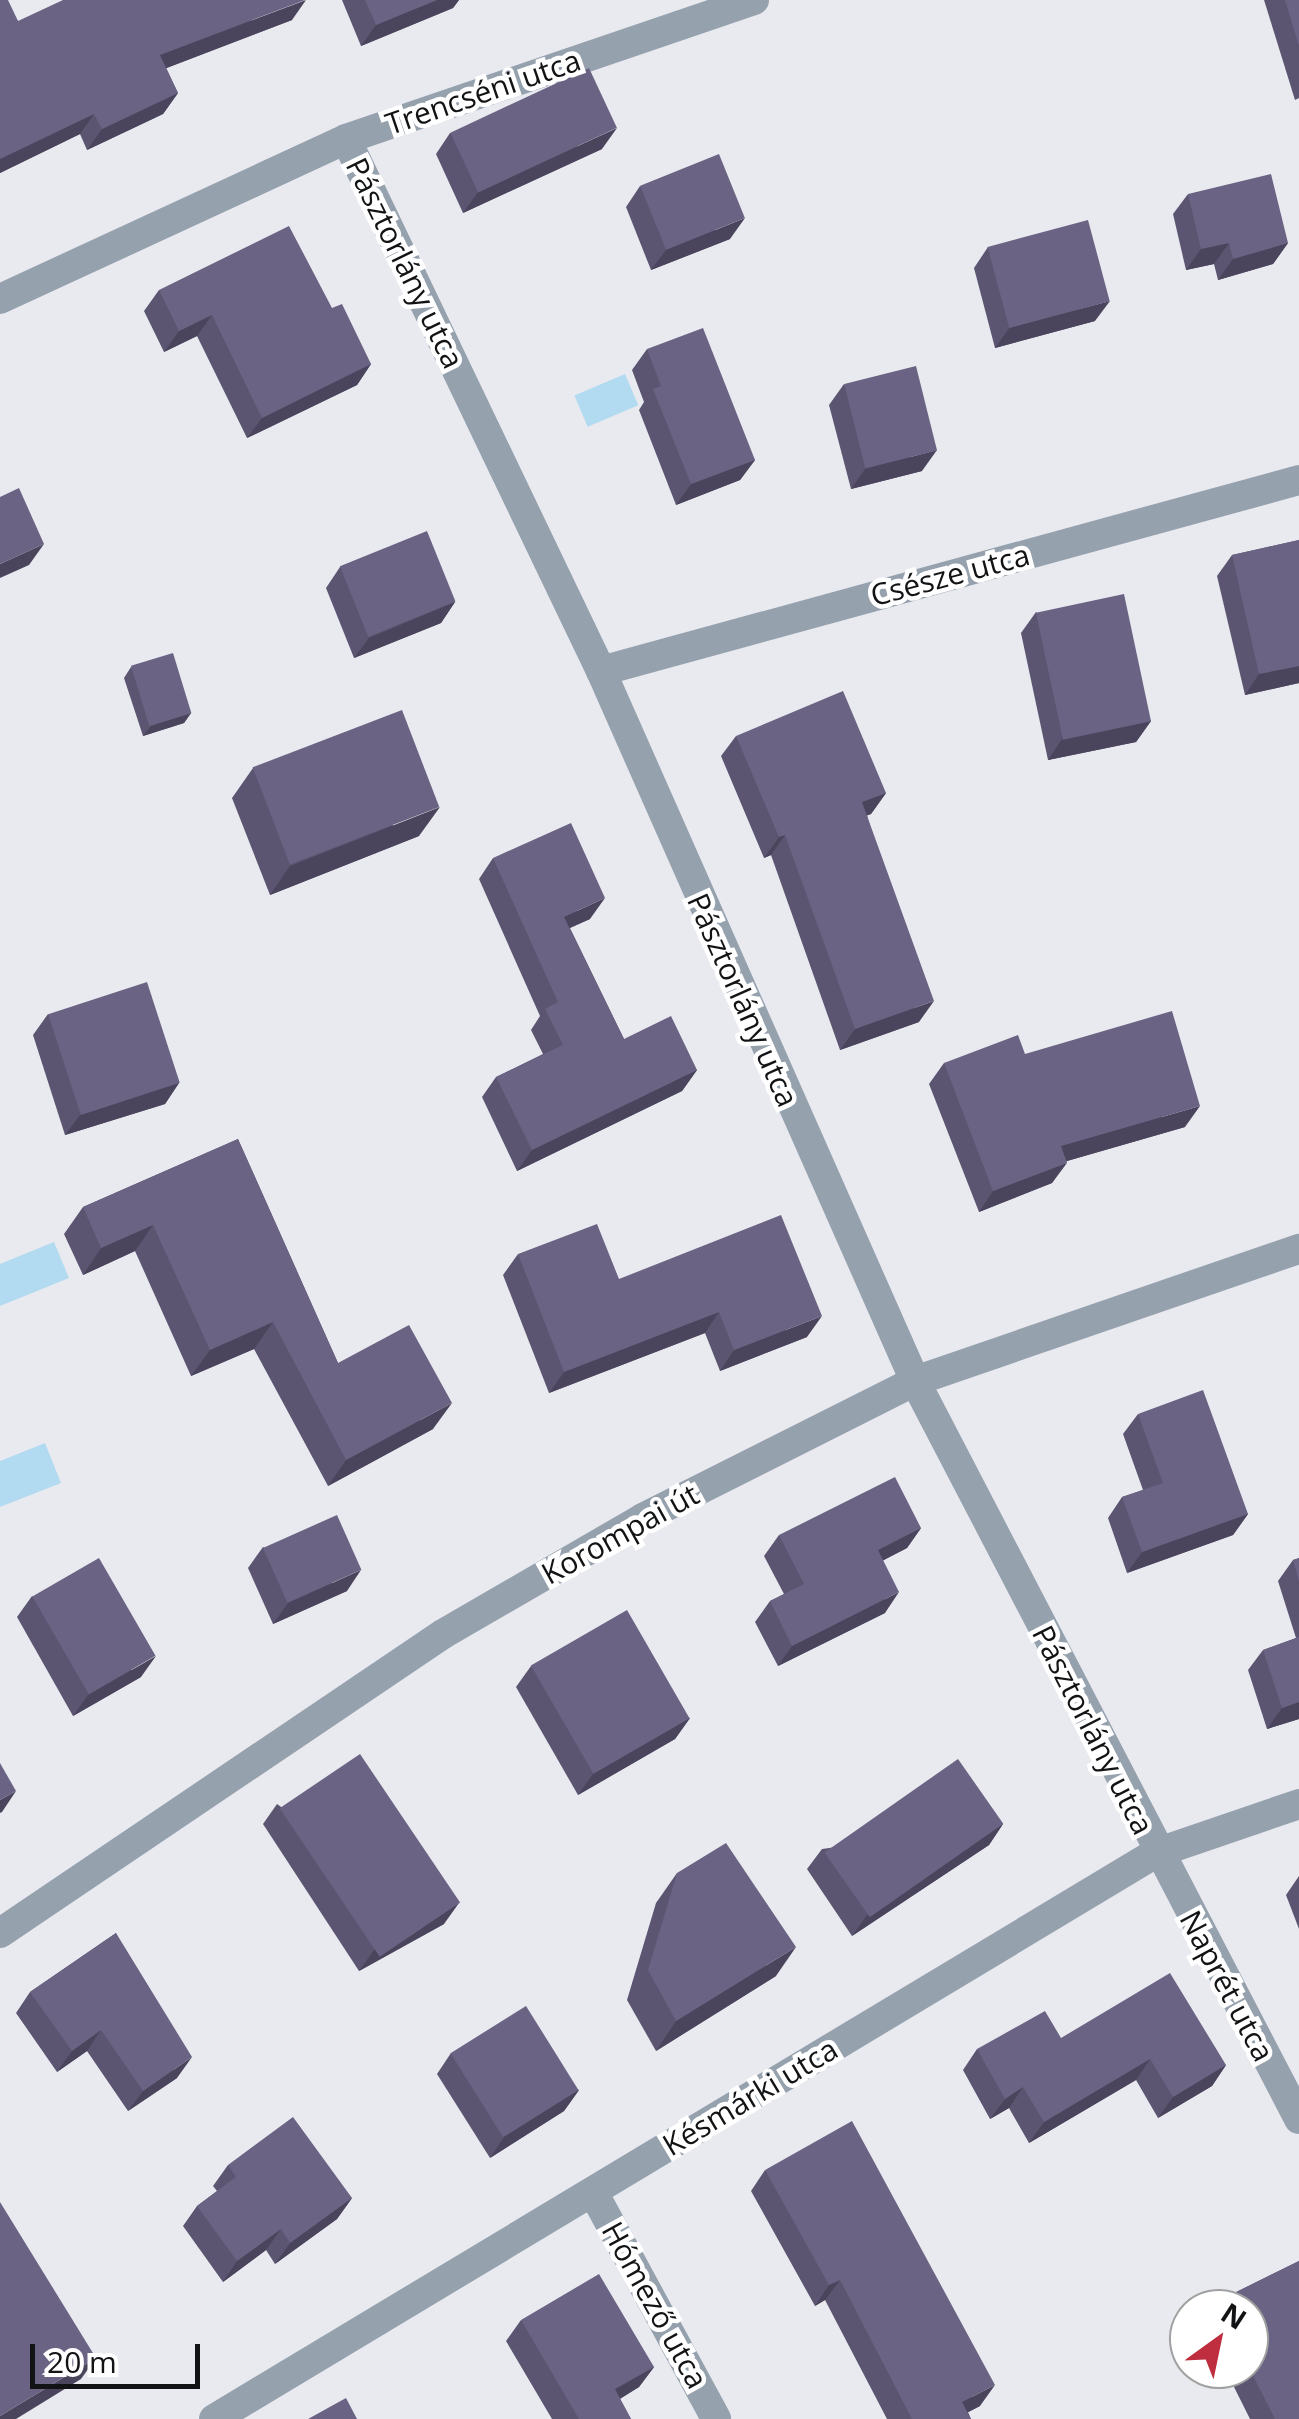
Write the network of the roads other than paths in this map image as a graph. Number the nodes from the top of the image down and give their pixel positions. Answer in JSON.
{"nodes":[{"id":1,"x":754,"y":0,"type":"edge"},
{"id":2,"x":346,"y":139,"type":"junction"},
{"id":3,"x":0,"y":300,"type":"edge"},
{"id":4,"x":1299,"y":480,"type":"edge"},
{"id":5,"x":601,"y":671,"type":"junction"},
{"id":6,"x":1299,"y":1249,"type":"edge"},
{"id":7,"x":915,"y":1381,"type":"junction"},
{"id":8,"x":1299,"y":1804,"type":"edge"},
{"id":9,"x":1156,"y":1852,"type":"junction"},
{"id":10,"x":0,"y":1933,"type":"edge"},
{"id":11,"x":1299,"y":2119,"type":"edge"},
{"id":12,"x":593,"y":2192,"type":"junction"},
{"id":13,"x":214,"y":2419,"type":"edge"},
{"id":14,"x":716,"y":2419,"type":"edge"}],
"edges":[{"from":1,"to":2,"type":"street","name":"Trencséni utca"},
{"from":2,"to":3,"type":"street","name":"Trencséni utca"},
{"from":2,"to":5,"type":"street","name":"Pásztorlány utca"},
{"from":4,"to":5,"type":"street","name":"Csésze utca"},
{"from":5,"to":7,"type":"street","name":"Pásztorlány utca"},
{"from":6,"to":7,"type":"street","name":"Korompai út"},
{"from":7,"to":9,"type":"street","name":"Pásztorlány utca"},
{"from":7,"to":10,"type":"street","name":"Korompai út"},
{"from":8,"to":9,"type":"street","name":"Késmárki utca"},
{"from":9,"to":11,"type":"street","name":"Naprét utca"},
{"from":9,"to":12,"type":"street","name":"Késmárki utca"},
{"from":12,"to":13,"type":"street","name":"Késmárki utca"},
{"from":12,"to":14,"type":"street","name":"Hómező utca"}]}
